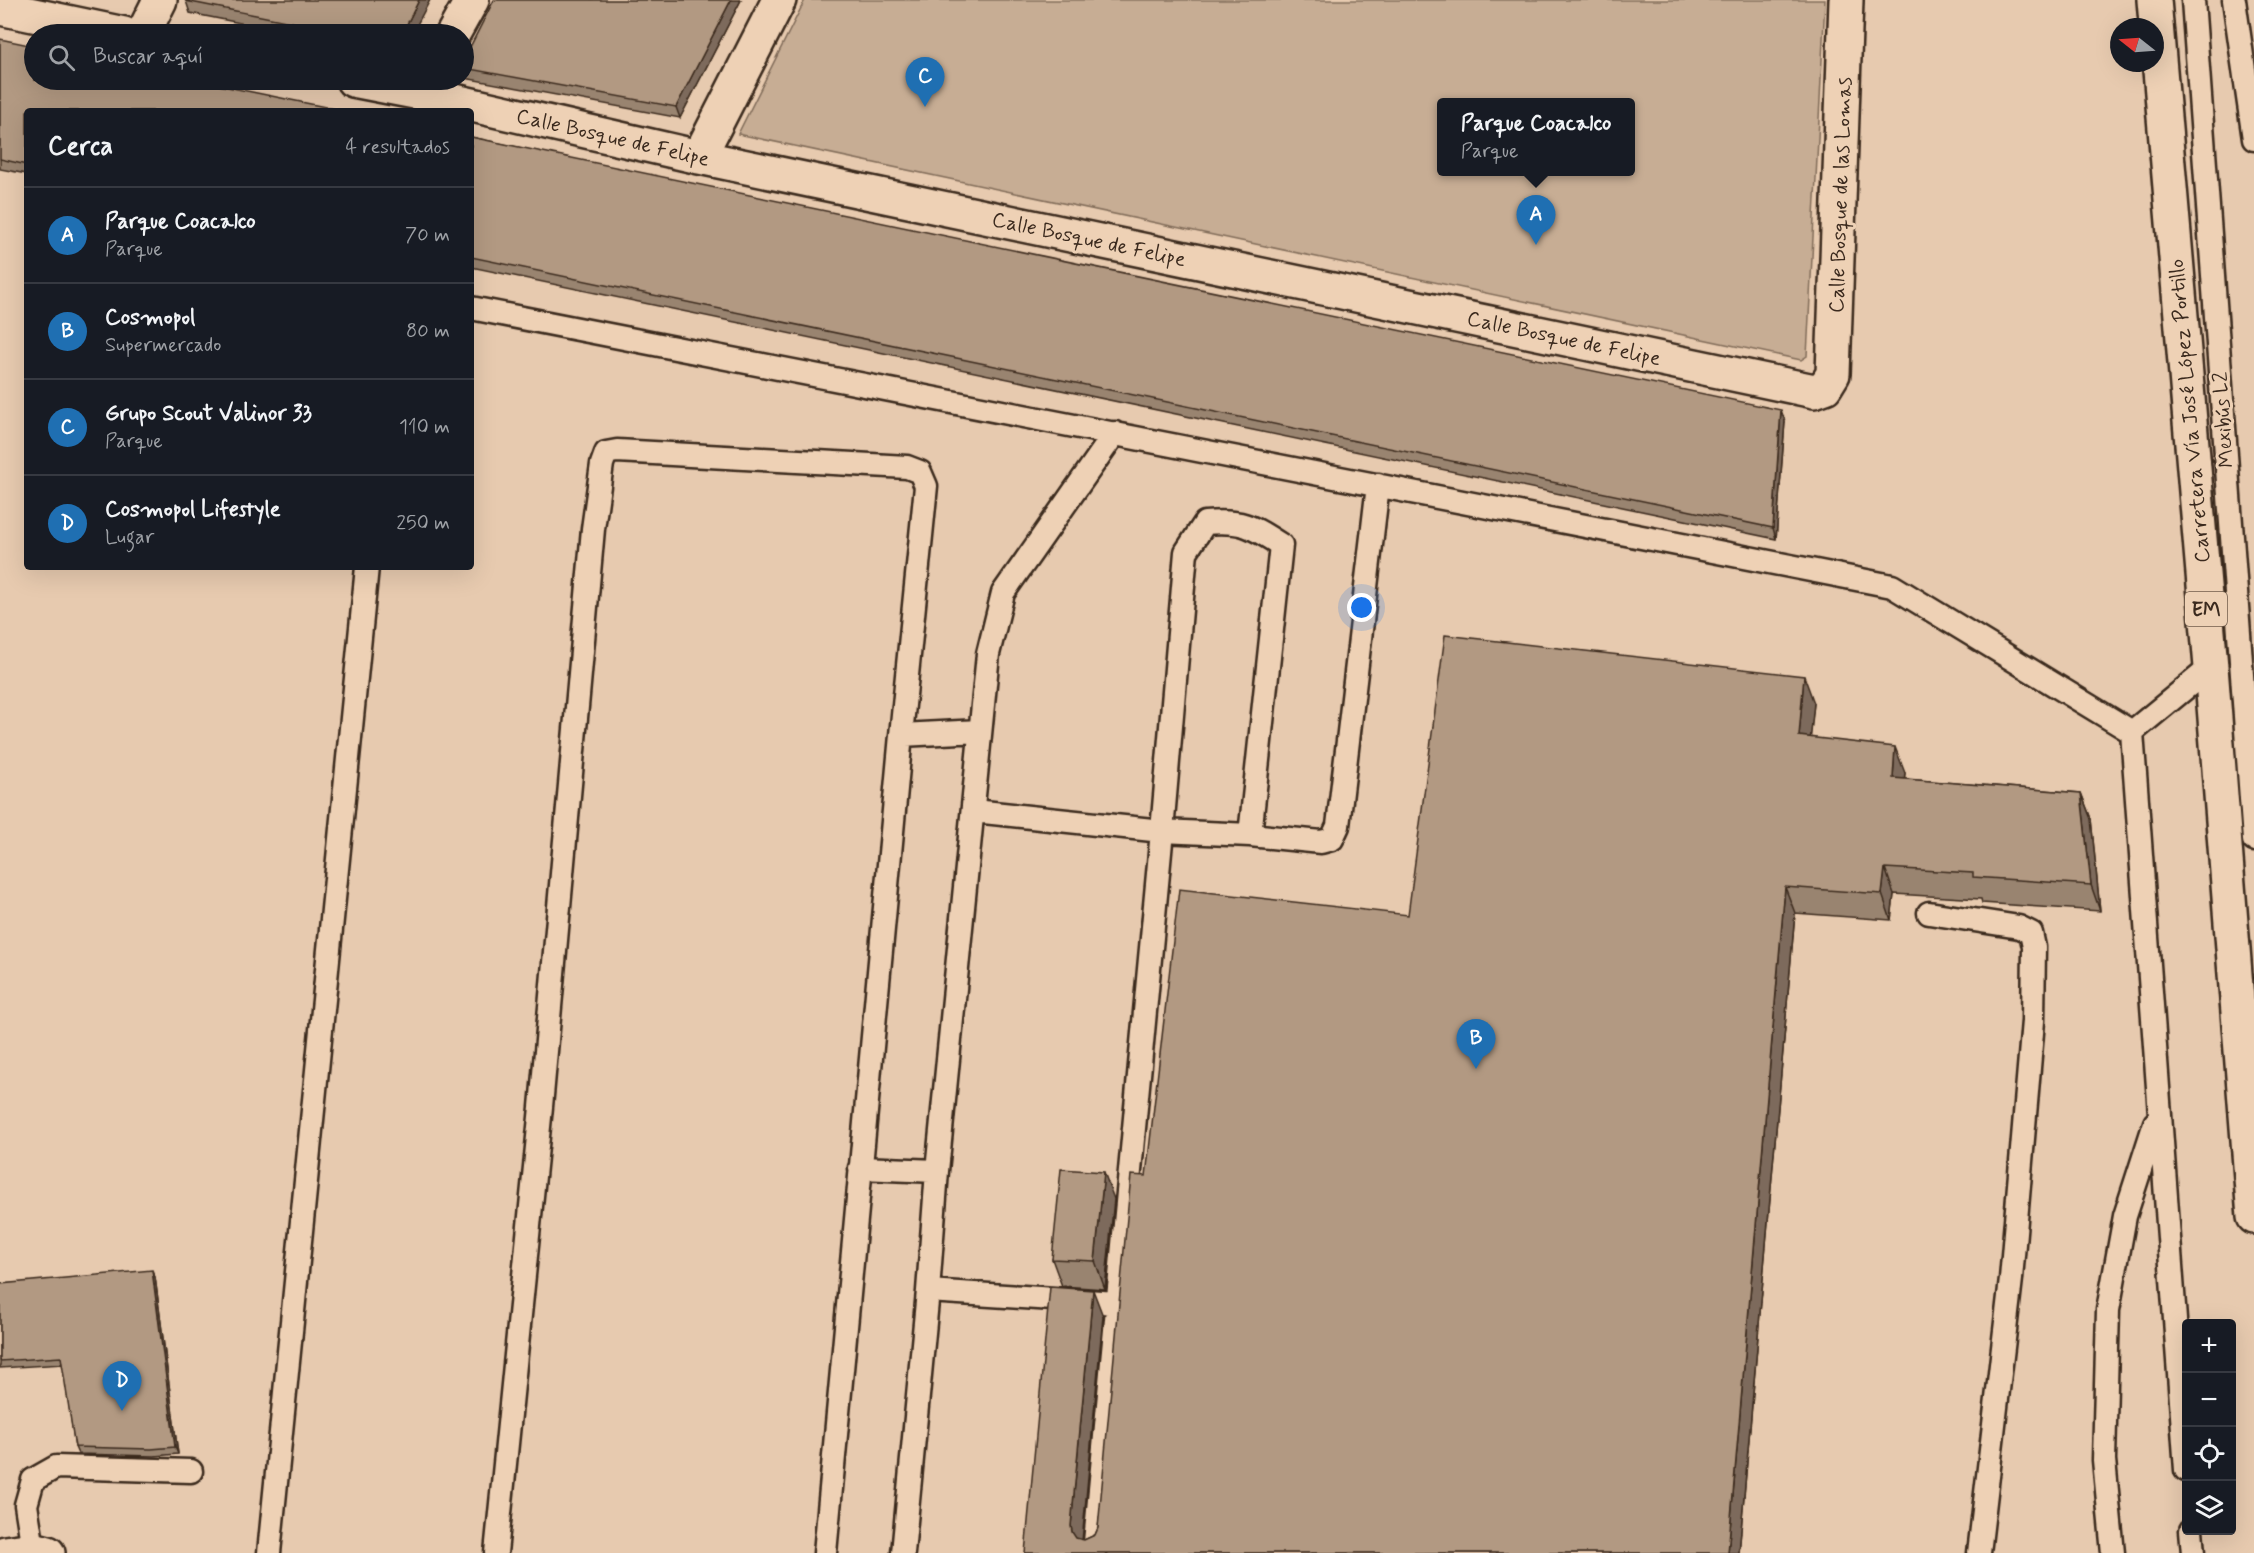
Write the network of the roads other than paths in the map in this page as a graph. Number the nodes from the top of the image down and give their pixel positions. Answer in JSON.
{"nodes":[{"id":1,"x":160,"y":0,"type":"edge"},
{"id":2,"x":472,"y":0,"type":"edge"},
{"id":3,"x":779,"y":0,"type":"edge"},
{"id":4,"x":1846,"y":0,"type":"edge"},
{"id":5,"x":2154,"y":0,"type":"edge"},
{"id":6,"x":2193,"y":0,"type":"edge"},
{"id":7,"x":2234,"y":0,"type":"edge"},
{"id":8,"x":2250,"y":0,"type":"edge"},
{"id":9,"x":0,"y":8,"type":"edge"},
{"id":10,"x":76,"y":24,"type":"edge"},
{"id":11,"x":148,"y":24,"type":"edge"},
{"id":12,"x":459,"y":24,"type":"edge"},
{"id":13,"x":2254,"y":62,"type":"edge"},
{"id":14,"x":439,"y":90,"type":"edge"},
{"id":15,"x":2254,"y":139,"type":"edge"},
{"id":16,"x":699,"y":157,"type":"junction"},
{"id":17,"x":474,"y":309,"type":"edge"},
{"id":18,"x":1826,"y":387,"type":"joint"},
{"id":19,"x":1115,"y":433,"type":"junction"},
{"id":20,"x":1378,"y":485,"type":"junction"},
{"id":21,"x":368,"y":570,"type":"edge"},
{"id":22,"x":2211,"y":667,"type":"junction"},
{"id":23,"x":980,"y":731,"type":"junction"},
{"id":24,"x":2133,"y":732,"type":"junction"},
{"id":25,"x":901,"y":735,"type":"junction"},
{"id":26,"x":974,"y":811,"type":"junction"},
{"id":27,"x":1162,"y":831,"type":"junction"},
{"id":28,"x":1250,"y":835,"type":"junction"},
{"id":29,"x":2254,"y":840,"type":"edge"},
{"id":30,"x":1929,"y":913,"type":"dead end"},
{"id":31,"x":2159,"y":1113,"type":"junction"},
{"id":32,"x":860,"y":1168,"type":"junction"},
{"id":33,"x":937,"y":1172,"type":"junction"},
{"id":34,"x":2254,"y":1217,"type":"edge"},
{"id":35,"x":928,"y":1291,"type":"junction"},
{"id":36,"x":1117,"y":1304,"type":"junction"},
{"id":37,"x":2184,"y":1427,"type":"edge"},
{"id":38,"x":191,"y":1471,"type":"dead end"},
{"id":39,"x":2191,"y":1535,"type":"edge"},
{"id":40,"x":29,"y":1552,"type":"edge"},
{"id":41,"x":269,"y":1553,"type":"edge"},
{"id":42,"x":496,"y":1553,"type":"edge"},
{"id":43,"x":825,"y":1553,"type":"edge"},
{"id":44,"x":903,"y":1553,"type":"edge"},
{"id":45,"x":1094,"y":1553,"type":"edge"},
{"id":46,"x":1979,"y":1553,"type":"edge"},
{"id":47,"x":2113,"y":1553,"type":"edge"},
{"id":48,"x":2193,"y":1553,"type":"edge"}],
"edges":[{"from":1,"to":11,"type":"street"},
{"from":2,"to":12,"type":"street"},
{"from":3,"to":16,"type":"street"},
{"from":4,"to":18,"type":"street","name":"Calle Bosque de las Lomas"},
{"from":5,"to":22,"type":"street","name":"Carretera Vía José López Portillo","number":"EM"},
{"from":6,"to":29,"type":"lane","name":"Mexibús L2"},
{"from":7,"to":15,"type":"lane"},
{"from":8,"to":13,"type":"lane"},
{"from":9,"to":10,"type":"street"},
{"from":14,"to":16,"type":"street","name":"Calle Bosque de Felipe"},
{"from":16,"to":18,"type":"street","name":"Calle Bosque de Felipe"},
{"from":17,"to":19,"type":"lane"},
{"from":19,"to":20,"type":"lane"},
{"from":19,"to":23,"type":"lane"},
{"from":20,"to":24,"type":"lane"},
{"from":20,"to":28,"type":"lane"},
{"from":21,"to":41,"type":"lane"},
{"from":22,"to":24,"type":"lane"},
{"from":22,"to":34,"type":"street","name":"Carretera Vía José López Portillo","number":"EM"},
{"from":23,"to":25,"type":"lane"},
{"from":23,"to":26,"type":"lane"},
{"from":24,"to":31,"type":"lane"},
{"from":25,"to":32,"type":"lane"},
{"from":25,"to":42,"type":"lane"},
{"from":26,"to":27,"type":"lane"},
{"from":26,"to":33,"type":"lane"},
{"from":27,"to":28,"type":"lane"},
{"from":27,"to":28,"type":"lane"},
{"from":27,"to":36,"type":"lane"},
{"from":30,"to":46,"type":"lane"},
{"from":31,"to":37,"type":"lane"},
{"from":31,"to":47,"type":"lane"},
{"from":32,"to":33,"type":"lane"},
{"from":32,"to":43,"type":"lane"},
{"from":33,"to":35,"type":"lane"},
{"from":35,"to":36,"type":"lane"},
{"from":35,"to":44,"type":"lane"},
{"from":36,"to":45,"type":"lane"},
{"from":38,"to":40,"type":"lane"},
{"from":39,"to":48,"type":"lane"}]}
